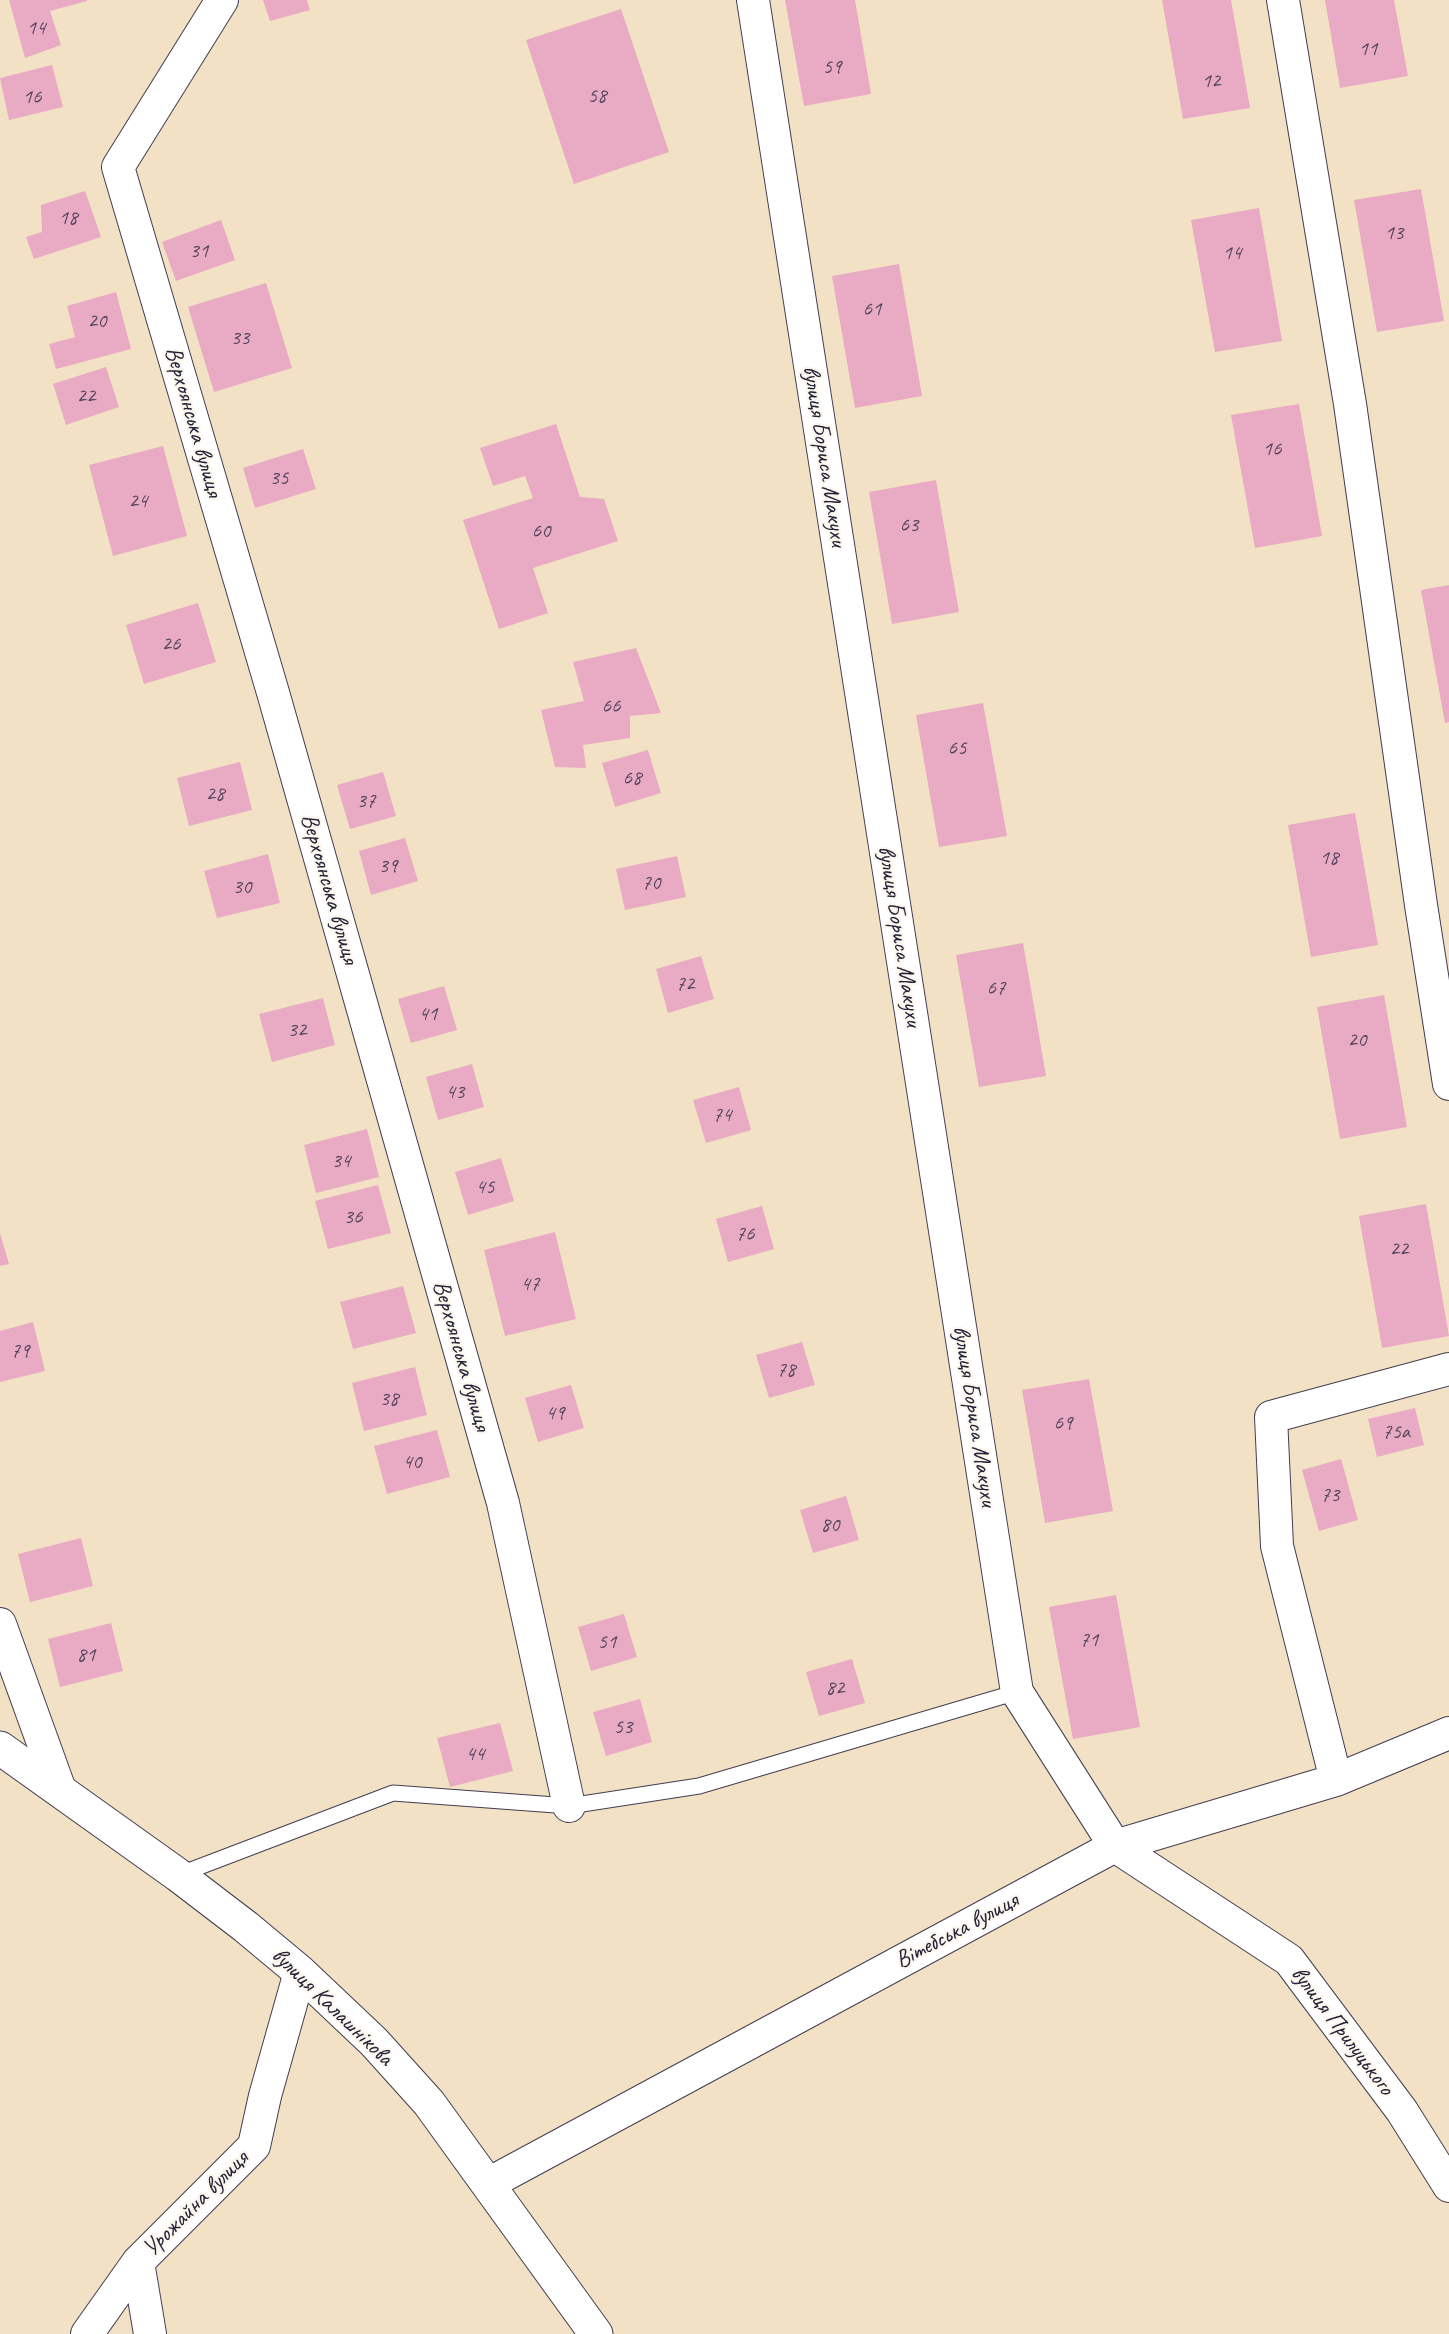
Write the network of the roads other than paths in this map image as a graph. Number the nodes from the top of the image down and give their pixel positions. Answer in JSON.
{"nodes":[{"id":1,"x":222,"y":0,"type":"edge"},
{"id":2,"x":753,"y":0,"type":"edge"},
{"id":3,"x":1283,"y":0,"type":"edge"},
{"id":4,"x":1449,"y":1084,"type":"edge"},
{"id":5,"x":1449,"y":1369,"type":"edge"},
{"id":6,"x":0,"y":1624,"type":"edge"},
{"id":7,"x":1017,"y":1692,"type":"junction"},
{"id":8,"x":1449,"y":1733,"type":"edge"},
{"id":9,"x":0,"y":1748,"type":"edge"},
{"id":10,"x":1336,"y":1780,"type":"junction"},
{"id":11,"x":60,"y":1790,"type":"junction"},
{"id":12,"x":569,"y":1806,"type":"junction"},
{"id":13,"x":1114,"y":1846,"type":"junction"},
{"id":14,"x":178,"y":1875,"type":"junction"},
{"id":15,"x":300,"y":1972,"type":"junction"},
{"id":16,"x":488,"y":2184,"type":"junction"},
{"id":17,"x":1449,"y":2186,"type":"edge"},
{"id":18,"x":138,"y":2262,"type":"junction"},
{"id":19,"x":87,"y":2334,"type":"edge"},
{"id":20,"x":150,"y":2334,"type":"edge"},
{"id":21,"x":596,"y":2334,"type":"edge"}],
"edges":[{"from":1,"to":12,"type":"street","name":"Верхоянська вулиця"},
{"from":2,"to":7,"type":"street","name":"вулиця Бориса Макухи"},
{"from":3,"to":4,"type":"street"},
{"from":5,"to":10,"type":"street"},
{"from":6,"to":11,"type":"street"},
{"from":7,"to":12,"type":"lane"},
{"from":7,"to":13,"type":"street","name":"вулиця Бориса Макухи"},
{"from":8,"to":10,"type":"street","name":"Вітебська вулиця"},
{"from":9,"to":11,"type":"street","name":"вулиця Калашнікова"},
{"from":10,"to":13,"type":"street","name":"Вітебська вулиця"},
{"from":11,"to":14,"type":"street","name":"вулиця Калашнікова"},
{"from":12,"to":14,"type":"lane"},
{"from":13,"to":16,"type":"street","name":"Вітебська вулиця"},
{"from":13,"to":17,"type":"street","name":"вулиця Прилуцького"},
{"from":14,"to":15,"type":"street","name":"вулиця Калашнікова"},
{"from":15,"to":16,"type":"street","name":"вулиця Калашнікова"},
{"from":15,"to":18,"type":"street","name":"Урожайна вулиця"},
{"from":16,"to":21,"type":"street","name":"вулиця Калашнікова"},
{"from":18,"to":19,"type":"street"},
{"from":18,"to":20,"type":"street","name":"Урожайна вулиця"}]}
